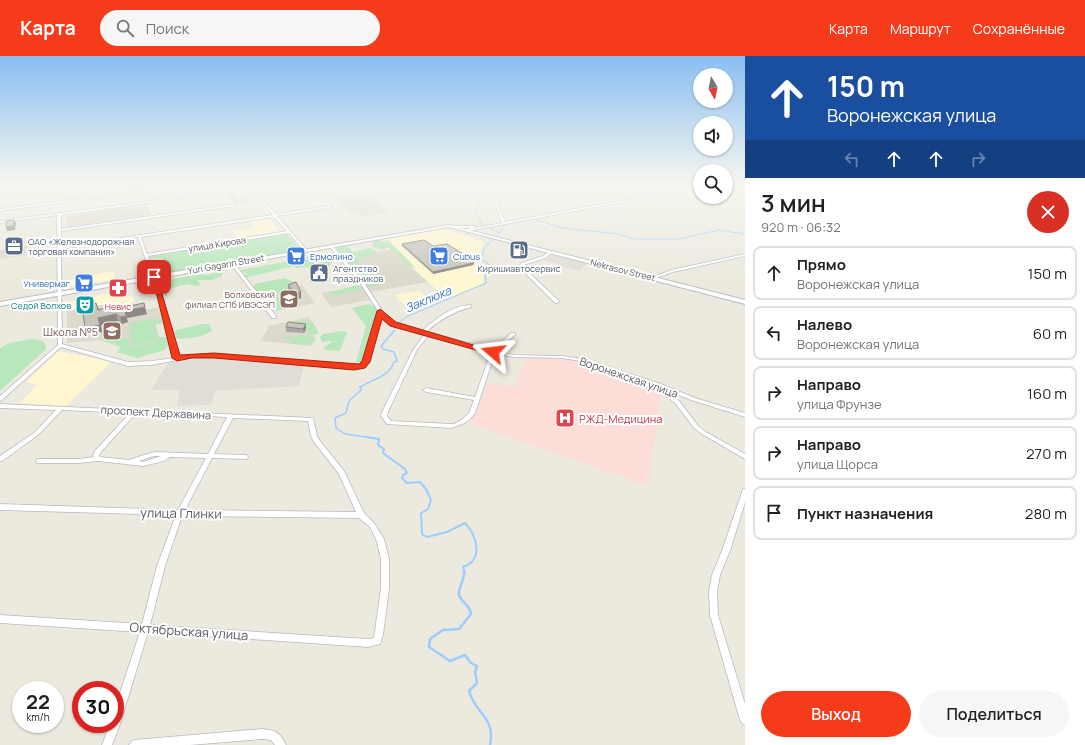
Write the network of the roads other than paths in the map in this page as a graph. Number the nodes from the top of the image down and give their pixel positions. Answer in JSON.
{"nodes":[{"id":1,"x":50,"y":215,"type":"edge"},
{"id":2,"x":59,"y":215,"type":"edge"},
{"id":3,"x":164,"y":215,"type":"edge"},
{"id":4,"x":280,"y":215,"type":"edge"},
{"id":5,"x":501,"y":215,"type":"edge"},
{"id":6,"x":547,"y":215,"type":"edge"},
{"id":7,"x":275,"y":216,"type":"junction"},
{"id":8,"x":0,"y":222,"type":"edge"},
{"id":9,"x":504,"y":223,"type":"junction"},
{"id":10,"x":453,"y":226,"type":"junction"},
{"id":11,"x":482,"y":227,"type":"junction"},
{"id":12,"x":59,"y":230,"type":"junction"},
{"id":13,"x":468,"y":230,"type":"junction"},
{"id":14,"x":289,"y":232,"type":"junction"},
{"id":15,"x":139,"y":236,"type":"junction"},
{"id":16,"x":331,"y":246,"type":"junction"},
{"id":17,"x":59,"y":248,"type":"junction"},
{"id":18,"x":305,"y":250,"type":"junction"},
{"id":19,"x":551,"y":252,"type":"junction"},
{"id":20,"x":146,"y":255,"type":"junction"},
{"id":21,"x":745,"y":255,"type":"edge"},
{"id":22,"x":232,"y":263,"type":"junction"},
{"id":23,"x":154,"y":277,"type":"junction"},
{"id":24,"x":653,"y":278,"type":"junction"},
{"id":25,"x":60,"y":293,"type":"junction"},
{"id":26,"x":556,"y":302,"type":"dead end"},
{"id":27,"x":745,"y":302,"type":"edge"},
{"id":28,"x":0,"y":304,"type":"edge"},
{"id":29,"x":469,"y":306,"type":"dead end"},
{"id":30,"x":380,"y":311,"type":"junction"},
{"id":31,"x":274,"y":317,"type":"dead end"},
{"id":32,"x":425,"y":334,"type":"junction"},
{"id":33,"x":513,"y":334,"type":"dead end"},
{"id":34,"x":60,"y":345,"type":"junction"},
{"id":35,"x":493,"y":352,"type":"junction"},
{"id":36,"x":177,"y":358,"type":"junction"},
{"id":37,"x":620,"y":373,"type":"junction"},
{"id":38,"x":426,"y":390,"type":"dead end"},
{"id":39,"x":0,"y":399,"type":"edge"},
{"id":40,"x":476,"y":399,"type":"junction"},
{"id":41,"x":0,"y":406,"type":"edge"},
{"id":42,"x":60,"y":408,"type":"junction"},
{"id":43,"x":134,"y":412,"type":"junction"},
{"id":44,"x":742,"y":414,"type":"edge"},
{"id":45,"x":231,"y":416,"type":"junction"},
{"id":46,"x":208,"y":456,"type":"junction"},
{"id":47,"x":244,"y":457,"type":"dead end"},
{"id":48,"x":745,"y":457,"type":"edge"},
{"id":49,"x":0,"y":459,"type":"edge"},
{"id":50,"x":98,"y":459,"type":"junction"},
{"id":51,"x":39,"y":461,"type":"dead end"},
{"id":52,"x":745,"y":491,"type":"edge"},
{"id":53,"x":0,"y":507,"type":"edge"},
{"id":54,"x":180,"y":513,"type":"junction"},
{"id":55,"x":361,"y":515,"type":"junction"},
{"id":56,"x":0,"y":619,"type":"edge"},
{"id":57,"x":145,"y":628,"type":"junction"},
{"id":58,"x":124,"y":694,"type":"edge"},
{"id":59,"x":745,"y":720,"type":"edge"},
{"id":60,"x":111,"y":733,"type":"edge"},
{"id":61,"x":107,"y":745,"type":"edge"},
{"id":62,"x":134,"y":745,"type":"edge"},
{"id":63,"x":281,"y":745,"type":"edge"}],
"edges":[{"from":1,"to":8,"type":"street"},
{"from":2,"to":12,"type":"street"},
{"from":3,"to":12,"type":"street"},
{"from":4,"to":7,"type":"street"},
{"from":5,"to":9,"type":"street"},
{"from":6,"to":9,"type":"street"},
{"from":7,"to":14,"type":"street"},
{"from":7,"to":15,"type":"street"},
{"from":9,"to":11,"type":"street"},
{"from":10,"to":11,"type":"street"},
{"from":10,"to":13,"type":"main road"},
{"from":10,"to":16,"type":"main road","name":"Yuri Gagarin Street"},
{"from":11,"to":13,"type":"street"},
{"from":12,"to":17,"type":"street"},
{"from":13,"to":19,"type":"main road","name":"Nekrasov Street"},
{"from":14,"to":18,"type":"street"},
{"from":14,"to":20,"type":"street","name":"улица Кирова"},
{"from":15,"to":17,"type":"street"},
{"from":15,"to":20,"type":"street"},
{"from":16,"to":18,"type":"main road","name":"Yuri Gagarin Street"},
{"from":16,"to":30,"type":"street"},
{"from":17,"to":25,"type":"street"},
{"from":18,"to":22,"type":"main road","name":"Yuri Gagarin Street"},
{"from":19,"to":24,"type":"main road","name":"Nekrasov Street"},
{"from":19,"to":26,"type":"street"},
{"from":20,"to":23,"type":"street"},
{"from":21,"to":24,"type":"street"},
{"from":22,"to":23,"type":"main road","name":"Yuri Gagarin Street"},
{"from":22,"to":31,"type":"street"},
{"from":23,"to":25,"type":"main road","name":"Yuri Gagarin Street"},
{"from":23,"to":36,"type":"street"},
{"from":24,"to":27,"type":"main road","name":"Nekrasov Street"},
{"from":25,"to":28,"type":"main road","name":"Yuri Gagarin Street"},
{"from":25,"to":34,"type":"street"},
{"from":29,"to":32,"type":"street"},
{"from":30,"to":32,"type":"street","name":"Воронежская улица"},
{"from":30,"to":36,"type":"street"},
{"from":32,"to":35,"type":"street","name":"Воронежская улица"},
{"from":32,"to":40,"type":"street"},
{"from":33,"to":35,"type":"street"},
{"from":34,"to":36,"type":"street"},
{"from":34,"to":39,"type":"street"},
{"from":35,"to":37,"type":"street","name":"Воронежская улица"},
{"from":35,"to":40,"type":"street"},
{"from":37,"to":44,"type":"street","name":"Воронежская улица"},
{"from":37,"to":48,"type":"street"},
{"from":38,"to":40,"type":"street"},
{"from":41,"to":42,"type":"street","name":"проспект Державина"},
{"from":42,"to":43,"type":"street","name":"проспект Державина"},
{"from":42,"to":49,"type":"street"},
{"from":43,"to":45,"type":"street","name":"проспект Державина"},
{"from":43,"to":50,"type":"street"},
{"from":45,"to":46,"type":"street"},
{"from":45,"to":55,"type":"street","name":"проспект Державина"},
{"from":46,"to":47,"type":"street"},
{"from":46,"to":50,"type":"street"},
{"from":46,"to":54,"type":"street"},
{"from":50,"to":51,"type":"street"},
{"from":52,"to":59,"type":"street"},
{"from":53,"to":54,"type":"street","name":"улица Глинки"},
{"from":54,"to":55,"type":"street","name":"улица Глинки"},
{"from":54,"to":57,"type":"street"},
{"from":55,"to":57,"type":"street","name":"Октябрьская улица"},
{"from":56,"to":57,"type":"street","name":"Октябрьская улица"},
{"from":57,"to":58,"type":"street"},
{"from":60,"to":61,"type":"street"},
{"from":62,"to":63,"type":"street"}]}
